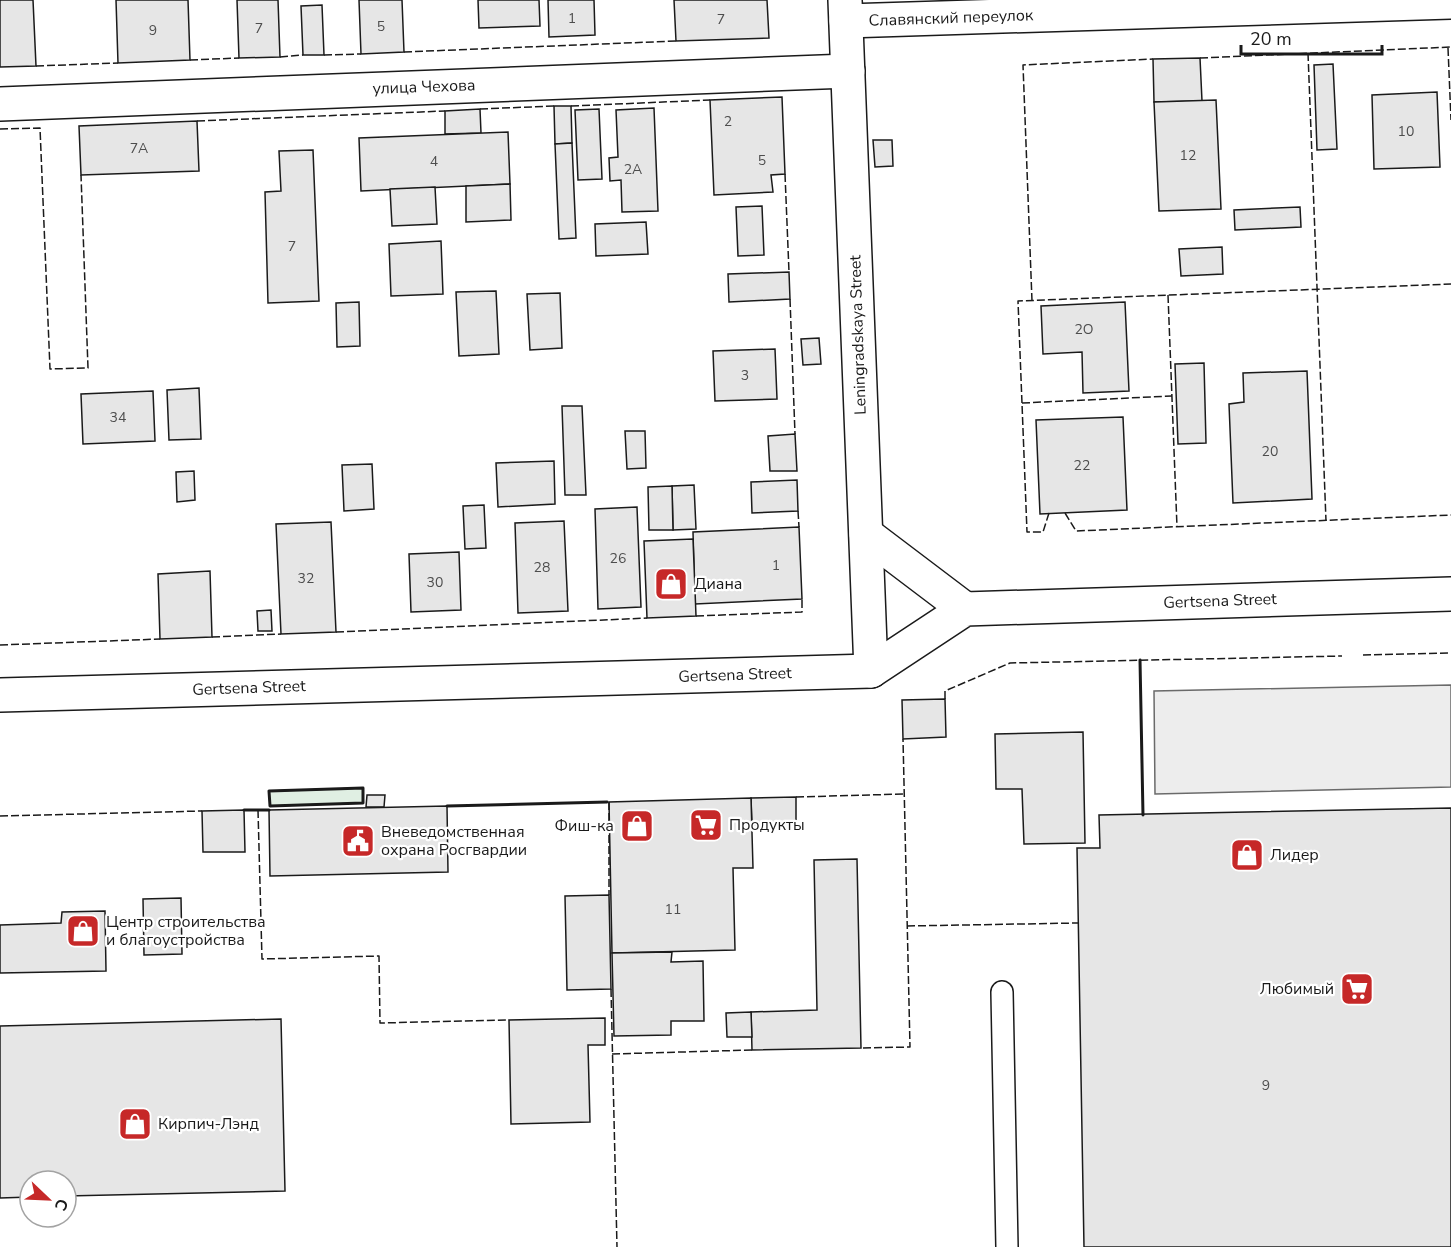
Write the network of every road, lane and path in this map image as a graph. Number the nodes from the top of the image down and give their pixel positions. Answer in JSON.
{"nodes":[{"id":1,"x":1451,"y":2,"type":"edge"},
{"id":2,"x":846,"y":10,"type":"edge"},
{"id":3,"x":848,"y":71,"type":"junction"},
{"id":4,"x":0,"y":104,"type":"edge"},
{"id":5,"x":866,"y":534,"type":"junction"},
{"id":6,"x":1451,"y":594,"type":"edge"},
{"id":7,"x":964,"y":609,"type":"junction"},
{"id":8,"x":871,"y":671,"type":"junction"},
{"id":9,"x":0,"y":695,"type":"edge"},
{"id":10,"x":1002,"y":992,"type":"dead end"},
{"id":11,"x":1007,"y":1247,"type":"edge"}],
"edges":[{"from":1,"to":2,"type":"street","name":"Славянский переулок"},
{"from":2,"to":3,"type":"street","name":"Leningradskaya Street"},
{"from":3,"to":4,"type":"street","name":"улица Чехова"},
{"from":3,"to":5,"type":"street","name":"Leningradskaya Street"},
{"from":5,"to":7,"type":"street"},
{"from":5,"to":8,"type":"street","name":"Leningradskaya Street"},
{"from":6,"to":7,"type":"street","name":"Gertsena Street"},
{"from":7,"to":8,"type":"street"},
{"from":8,"to":9,"type":"street","name":"Gertsena Street"},
{"from":10,"to":11,"type":"lane"}]}
